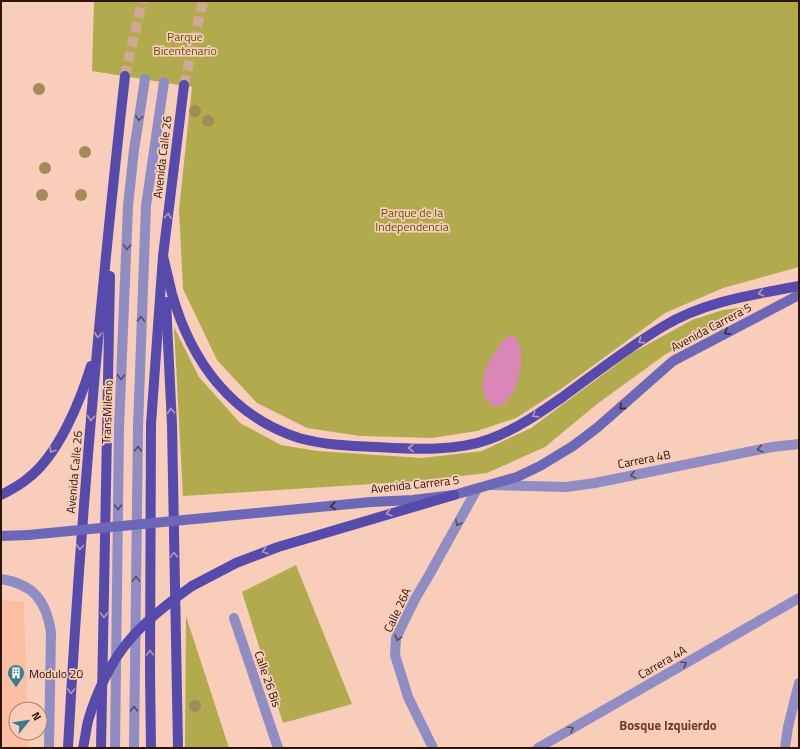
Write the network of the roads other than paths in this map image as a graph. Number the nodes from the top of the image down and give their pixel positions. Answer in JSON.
{"nodes":[{"id":1,"x":125,"y":76,"type":"tunnel mouth"},
{"id":2,"x":145,"y":79,"type":"dead end"},
{"id":3,"x":164,"y":82,"type":"dead end"},
{"id":4,"x":184,"y":85,"type":"tunnel mouth"},
{"id":5,"x":111,"y":198,"type":"junction"},
{"id":6,"x":163,"y":256,"type":"junction"},
{"id":7,"x":799,"y":286,"type":"edge"},
{"id":8,"x":799,"y":295,"type":"edge"},
{"id":9,"x":96,"y":351,"type":"junction"},
{"id":10,"x":799,"y":444,"type":"edge"},
{"id":11,"x":493,"y":485,"type":"junction"},
{"id":12,"x":477,"y":489,"type":"junction"},
{"id":13,"x":1,"y":495,"type":"edge"},
{"id":14,"x":454,"y":495,"type":"junction"},
{"id":15,"x":1,"y":536,"type":"edge"},
{"id":16,"x":1,"y":579,"type":"edge"},
{"id":17,"x":799,"y":598,"type":"edge"},
{"id":18,"x":234,"y":618,"type":"dead end"},
{"id":19,"x":799,"y":683,"type":"edge"},
{"id":20,"x":49,"y":748,"type":"edge"},
{"id":21,"x":68,"y":748,"type":"edge"},
{"id":22,"x":83,"y":748,"type":"edge"},
{"id":23,"x":101,"y":748,"type":"edge"},
{"id":24,"x":115,"y":748,"type":"edge"},
{"id":25,"x":134,"y":748,"type":"edge"},
{"id":26,"x":151,"y":748,"type":"edge"},
{"id":27,"x":178,"y":748,"type":"edge"},
{"id":28,"x":278,"y":748,"type":"edge"},
{"id":29,"x":433,"y":748,"type":"edge"},
{"id":30,"x":538,"y":748,"type":"edge"},
{"id":31,"x":785,"y":748,"type":"edge"}],
"edges":[{"from":1,"to":5,"type":"main road","name":"Avenida Calle 26"},
{"from":2,"to":24,"type":"street","name":"TransMilenio","one_way":true},
{"from":25,"to":3,"type":"street","one_way":true},
{"from":6,"to":4,"type":"main road","name":"Avenida Calle 26","one_way":true},
{"from":5,"to":9,"type":"main road","name":"Avenida Calle 26","one_way":true},
{"from":5,"to":23,"type":"main road","name":"Avenida Calle 26","one_way":true},
{"from":7,"to":6,"type":"main road","one_way":true},
{"from":26,"to":6,"type":"main road","name":"Avenida Calle 26","one_way":true},
{"from":27,"to":6,"type":"main road","name":"Avenida Calle 26","one_way":true},
{"from":8,"to":11,"type":"main road","name":"Avenida Carrera 5","one_way":true},
{"from":9,"to":13,"type":"main road","one_way":true},
{"from":9,"to":21,"type":"main road","name":"Avenida Calle 26","one_way":true},
{"from":10,"to":11,"type":"street","name":"Carrera 4B","one_way":true},
{"from":11,"to":12,"type":"main road","name":"Avenida Carrera 5"},
{"from":12,"to":14,"type":"main road","name":"Avenida Carrera 5"},
{"from":12,"to":29,"type":"street","name":"Calle 26A","one_way":true},
{"from":14,"to":15,"type":"main road","name":"Avenida Carrera 5","one_way":true,"bridge":true},
{"from":14,"to":22,"type":"main road","one_way":true,"bridge":true},
{"from":16,"to":20,"type":"street"},
{"from":30,"to":17,"type":"street","name":"Carrera 4A","one_way":true},
{"from":18,"to":28,"type":"street","name":"Calle 26 Bis"},
{"from":19,"to":31,"type":"street"}]}
